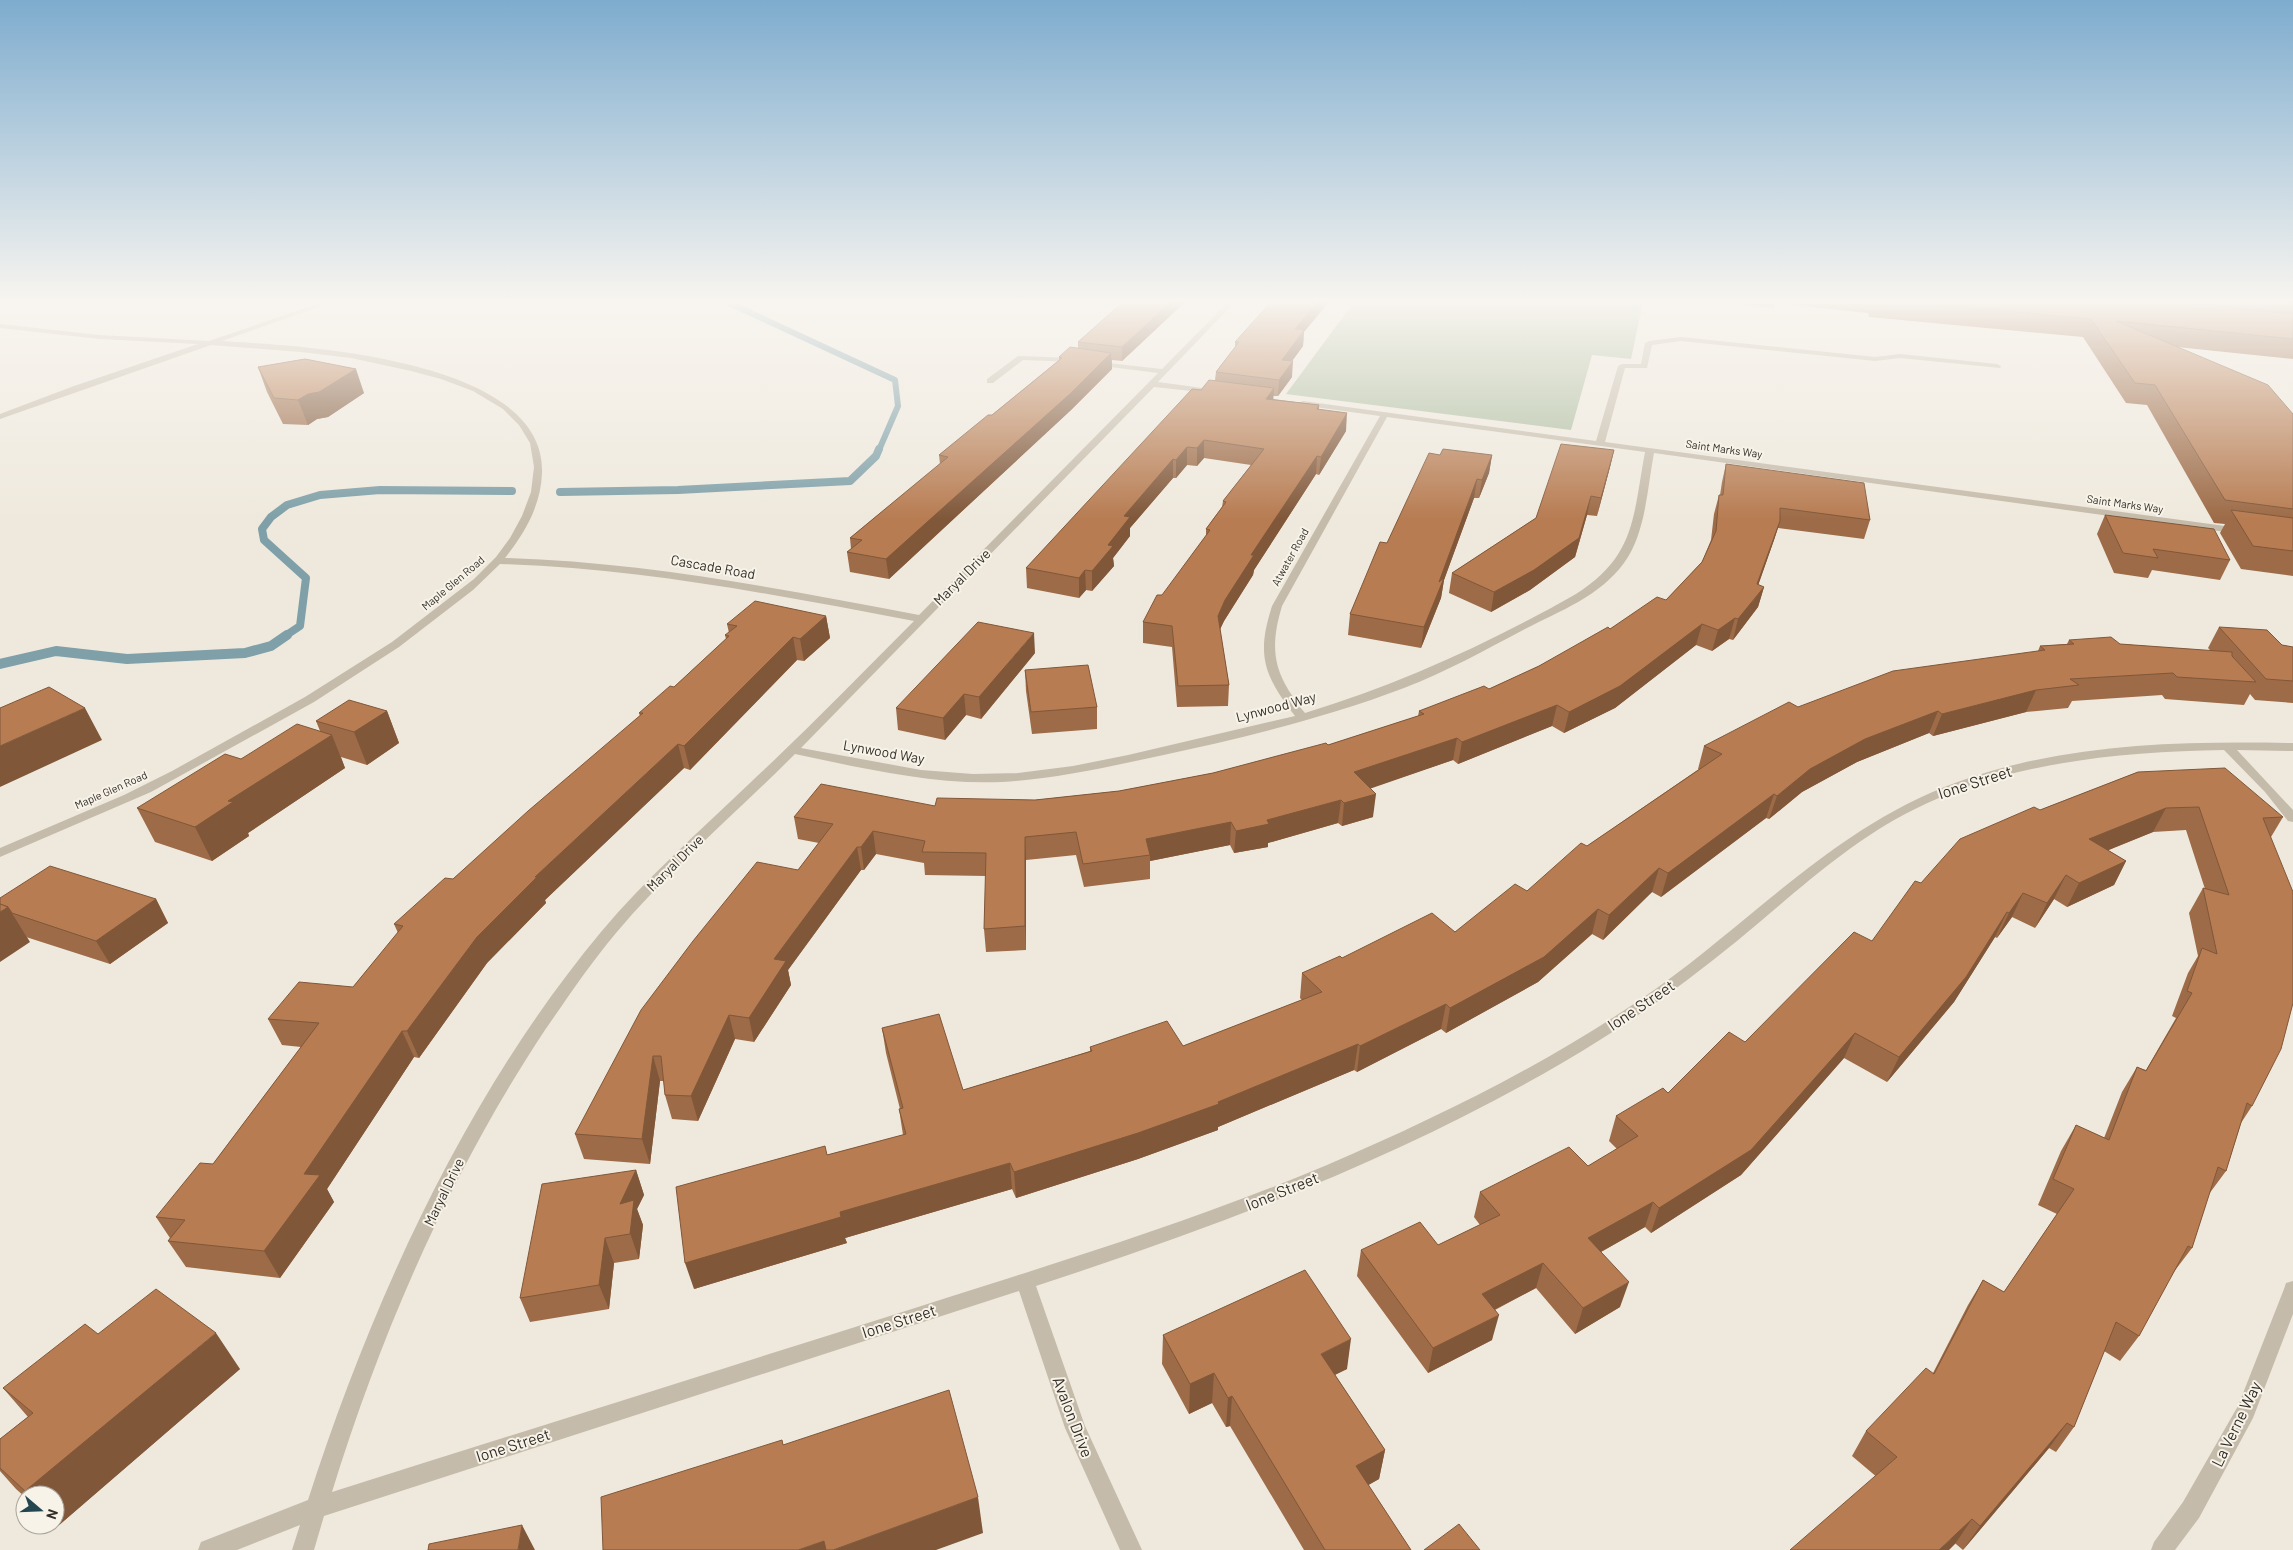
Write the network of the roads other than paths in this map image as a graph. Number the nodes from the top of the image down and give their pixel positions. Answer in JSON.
{"nodes":[{"id":1,"x":120,"y":374,"type":"edge"},
{"id":2,"x":430,"y":374,"type":"edge"},
{"id":3,"x":999,"y":374,"type":"edge"},
{"id":4,"x":1162,"y":374,"type":"edge"},
{"id":5,"x":1620,"y":374,"type":"edge"},
{"id":6,"x":990,"y":381,"type":"dead end"},
{"id":7,"x":1152,"y":384,"type":"junction"},
{"id":8,"x":1230,"y":394,"type":"edge"},
{"id":9,"x":1298,"y":403,"type":"edge"},
{"id":10,"x":1385,"y":414,"type":"junction"},
{"id":11,"x":0,"y":417,"type":"edge"},
{"id":12,"x":1600,"y":444,"type":"junction"},
{"id":13,"x":1650,"y":450,"type":"junction"},
{"id":14,"x":2253,"y":533,"type":"edge"},
{"id":15,"x":498,"y":561,"type":"junction"},
{"id":16,"x":921,"y":619,"type":"junction"},
{"id":17,"x":1302,"y":716,"type":"junction"},
{"id":18,"x":2226,"y":745,"type":"junction"},
{"id":19,"x":2293,"y":747,"type":"edge"},
{"id":20,"x":792,"y":750,"type":"junction"},
{"id":21,"x":2293,"y":818,"type":"edge"},
{"id":22,"x":0,"y":852,"type":"edge"},
{"id":23,"x":1025,"y":1280,"type":"junction"},
{"id":24,"x":2293,"y":1289,"type":"edge"},
{"id":25,"x":316,"y":1508,"type":"junction"},
{"id":26,"x":209,"y":1550,"type":"edge"},
{"id":27,"x":303,"y":1550,"type":"edge"},
{"id":28,"x":1131,"y":1550,"type":"edge"},
{"id":29,"x":2162,"y":1550,"type":"edge"}],
"edges":[{"from":1,"to":11,"type":"street"},
{"from":2,"to":15,"type":"street","name":"Maple Glen Road"},
{"from":3,"to":6,"type":"street"},
{"from":4,"to":7,"type":"street","name":"Maryal Drive"},
{"from":5,"to":12,"type":"street"},
{"from":7,"to":8,"type":"street"},
{"from":7,"to":16,"type":"street","name":"Maryal Drive"},
{"from":9,"to":10,"type":"street","name":"Saint Marks Way"},
{"from":10,"to":12,"type":"street","name":"Saint Marks Way"},
{"from":10,"to":17,"type":"street","name":"Atwater Road"},
{"from":12,"to":13,"type":"street","name":"Saint Marks Way"},
{"from":13,"to":14,"type":"street","name":"Saint Marks Way"},
{"from":13,"to":17,"type":"street","name":"Lynwood Way"},
{"from":15,"to":16,"type":"street","name":"Cascade Road"},
{"from":15,"to":22,"type":"street","name":"Maple Glen Road"},
{"from":16,"to":20,"type":"street","name":"Maryal Drive"},
{"from":17,"to":20,"type":"street","name":"Lynwood Way"},
{"from":18,"to":19,"type":"street","name":"Ione Street"},
{"from":18,"to":21,"type":"street"},
{"from":18,"to":23,"type":"street","name":"Ione Street"},
{"from":20,"to":25,"type":"street","name":"Maryal Drive"},
{"from":23,"to":25,"type":"street","name":"Ione Street"},
{"from":23,"to":28,"type":"street","name":"Avalon Drive"},
{"from":24,"to":29,"type":"street","name":"La Verne Way"},
{"from":25,"to":26,"type":"street","name":"Ione Street"},
{"from":25,"to":27,"type":"street","name":"Maryal Drive"}]}
